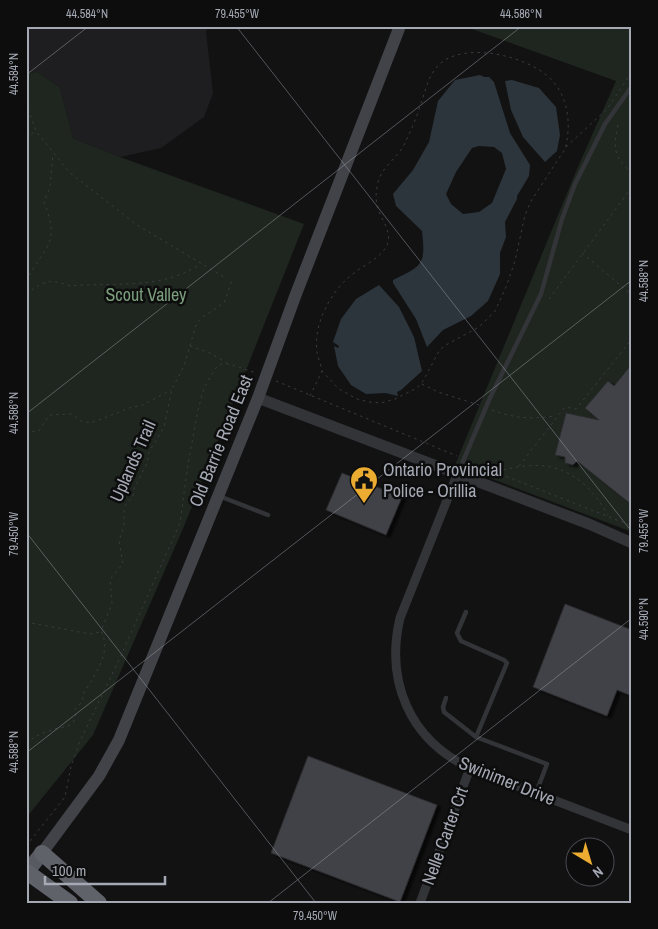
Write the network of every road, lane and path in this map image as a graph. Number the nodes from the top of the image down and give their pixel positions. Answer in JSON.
{"nodes":[{"id":1,"x":400,"y":26,"type":"edge"},
{"id":2,"x":632,"y":72,"type":"edge"},
{"id":3,"x":632,"y":86,"type":"edge"},
{"id":4,"x":26,"y":103,"type":"edge"},
{"id":5,"x":618,"y":125,"type":"dead end"},
{"id":6,"x":36,"y":131,"type":"junction"},
{"id":7,"x":26,"y":138,"type":"edge"},
{"id":8,"x":566,"y":147,"type":"junction"},
{"id":9,"x":53,"y":154,"type":"junction"},
{"id":10,"x":632,"y":173,"type":"edge"},
{"id":11,"x":632,"y":187,"type":"edge"},
{"id":12,"x":582,"y":253,"type":"junction"},
{"id":13,"x":200,"y":264,"type":"junction"},
{"id":14,"x":27,"y":276,"type":"edge"},
{"id":15,"x":224,"y":277,"type":"dead end"},
{"id":16,"x":232,"y":280,"type":"dead end"},
{"id":17,"x":26,"y":281,"type":"edge"},
{"id":18,"x":26,"y":294,"type":"edge"},
{"id":19,"x":632,"y":295,"type":"edge"},
{"id":20,"x":549,"y":299,"type":"dead end"},
{"id":21,"x":632,"y":339,"type":"edge"},
{"id":22,"x":628,"y":344,"type":"junction"},
{"id":23,"x":190,"y":346,"type":"junction"},
{"id":24,"x":632,"y":346,"type":"edge"},
{"id":25,"x":228,"y":364,"type":"junction"},
{"id":26,"x":322,"y":370,"type":"junction"},
{"id":27,"x":250,"y":371,"type":"dead end"},
{"id":28,"x":273,"y":380,"type":"dead end"},
{"id":29,"x":172,"y":390,"type":"junction"},
{"id":30,"x":310,"y":396,"type":"junction"},
{"id":31,"x":258,"y":398,"type":"junction"},
{"id":32,"x":26,"y":432,"type":"edge"},
{"id":33,"x":463,"y":459,"type":"junction"},
{"id":34,"x":519,"y":466,"type":"junction"},
{"id":35,"x":497,"y":472,"type":"junction"},
{"id":36,"x":457,"y":475,"type":"junction"},
{"id":37,"x":218,"y":495,"type":"junction"},
{"id":38,"x":268,"y":515,"type":"dead end"},
{"id":39,"x":608,"y":516,"type":"junction"},
{"id":40,"x":632,"y":526,"type":"edge"},
{"id":41,"x":632,"y":543,"type":"edge"},
{"id":42,"x":466,"y":612,"type":"dead end"},
{"id":43,"x":26,"y":622,"type":"edge"},
{"id":44,"x":101,"y":631,"type":"junction"},
{"id":45,"x":446,"y":698,"type":"dead end"},
{"id":46,"x":476,"y":737,"type":"junction"},
{"id":47,"x":26,"y":743,"type":"edge"},
{"id":48,"x":470,"y":768,"type":"junction"},
{"id":49,"x":536,"y":793,"type":"junction"},
{"id":50,"x":632,"y":830,"type":"edge"},
{"id":51,"x":26,"y":846,"type":"edge"},
{"id":52,"x":42,"y":853,"type":"junction"},
{"id":53,"x":27,"y":872,"type":"edge"},
{"id":54,"x":70,"y":903,"type":"edge"},
{"id":55,"x":99,"y":903,"type":"edge"},
{"id":56,"x":420,"y":903,"type":"edge"}],
"edges":[{"from":1,"to":31,"type":"main road","name":"Old Barrie Road East"},
{"from":2,"to":8,"type":"path"},
{"from":3,"to":33,"type":"lane"},
{"from":4,"to":6,"type":"path"},
{"from":5,"to":10,"type":"path"},
{"from":6,"to":7,"type":"path"},
{"from":6,"to":9,"type":"path"},
{"from":8,"to":26,"type":"path"},
{"from":8,"to":26,"type":"path"},
{"from":9,"to":13,"type":"path"},
{"from":9,"to":14,"type":"path"},
{"from":11,"to":12,"type":"path"},
{"from":12,"to":19,"type":"path"},
{"from":12,"to":20,"type":"path"},
{"from":13,"to":15,"type":"path"},
{"from":13,"to":18,"type":"path"},
{"from":14,"to":17,"type":"path"},
{"from":16,"to":23,"type":"path","name":"Uplands Trail"},
{"from":21,"to":22,"type":"path"},
{"from":22,"to":24,"type":"path"},
{"from":22,"to":34,"type":"path"},
{"from":23,"to":25,"type":"path"},
{"from":23,"to":29,"type":"path","name":"Uplands Trail"},
{"from":25,"to":27,"type":"path"},
{"from":25,"to":51,"type":"path"},
{"from":26,"to":30,"type":"path"},
{"from":28,"to":30,"type":"path"},
{"from":29,"to":32,"type":"path"},
{"from":29,"to":44,"type":"path","name":"Uplands Trail"},
{"from":30,"to":33,"type":"path"},
{"from":31,"to":36,"type":"street"},
{"from":31,"to":37,"type":"main road","name":"Old Barrie Road East"},
{"from":33,"to":35,"type":"path"},
{"from":33,"to":36,"type":"lane"},
{"from":34,"to":35,"type":"path"},
{"from":34,"to":39,"type":"path"},
{"from":35,"to":39,"type":"path"},
{"from":36,"to":41,"type":"street"},
{"from":36,"to":48,"type":"street","name":"Swinimer Drive"},
{"from":37,"to":38,"type":"lane"},
{"from":37,"to":52,"type":"main road","name":"Old Barrie Road East"},
{"from":39,"to":40,"type":"path"},
{"from":42,"to":46,"type":"lane"},
{"from":43,"to":44,"type":"path"},
{"from":44,"to":47,"type":"path","name":"Uplands Trail"},
{"from":45,"to":46,"type":"lane"},
{"from":46,"to":49,"type":"lane"},
{"from":48,"to":49,"type":"street","name":"Swinimer Drive"},
{"from":48,"to":56,"type":"street","name":"Nelle Carter Crt"},
{"from":49,"to":50,"type":"street","name":"Swinimer Drive"},
{"from":52,"to":53,"type":"highway"},
{"from":52,"to":55,"type":"highway"},
{"from":53,"to":54,"type":"highway"}]}
